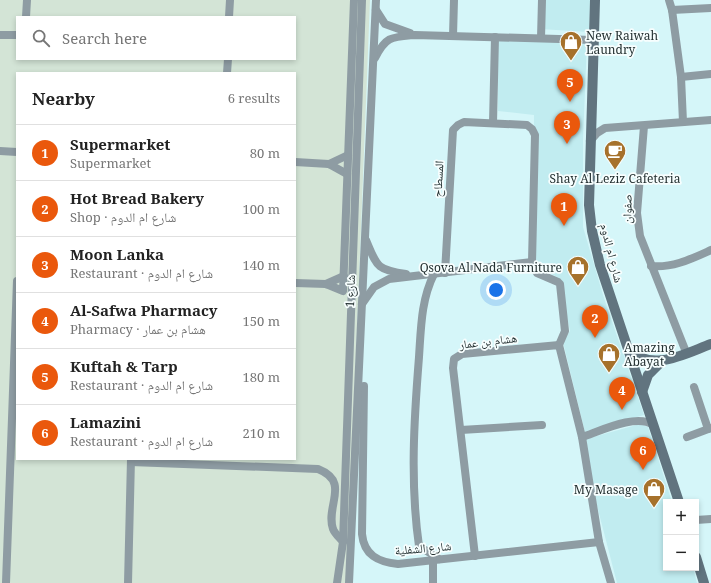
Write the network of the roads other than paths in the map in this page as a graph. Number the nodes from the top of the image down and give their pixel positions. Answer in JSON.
{"nodes":[{"id":1,"x":27,"y":0,"type":"edge"},
{"id":2,"x":230,"y":0,"type":"edge"},
{"id":3,"x":354,"y":0,"type":"edge"},
{"id":4,"x":362,"y":0,"type":"edge"},
{"id":5,"x":376,"y":0,"type":"edge"},
{"id":6,"x":454,"y":0,"type":"edge"},
{"id":7,"x":542,"y":0,"type":"edge"},
{"id":8,"x":594,"y":0,"type":"edge"},
{"id":9,"x":669,"y":0,"type":"edge"},
{"id":10,"x":711,"y":8,"type":"edge"},
{"id":11,"x":376,"y":9,"type":"junction"},
{"id":12,"x":672,"y":10,"type":"junction"},
{"id":13,"x":26,"y":16,"type":"edge"},
{"id":14,"x":229,"y":16,"type":"edge"},
{"id":15,"x":0,"y":35,"type":"edge"},
{"id":16,"x":415,"y":35,"type":"junction"},
{"id":17,"x":16,"y":36,"type":"edge"},
{"id":18,"x":453,"y":36,"type":"junction"},
{"id":19,"x":495,"y":37,"type":"junction"},
{"id":20,"x":541,"y":38,"type":"junction"},
{"id":21,"x":593,"y":40,"type":"junction"},
{"id":22,"x":228,"y":60,"type":"edge"},
{"id":23,"x":373,"y":61,"type":"junction"},
{"id":24,"x":227,"y":72,"type":"edge"},
{"id":25,"x":711,"y":74,"type":"edge"},
{"id":26,"x":681,"y":77,"type":"junction"},
{"id":27,"x":590,"y":119,"type":"junction"},
{"id":28,"x":711,"y":120,"type":"edge"},
{"id":29,"x":683,"y":122,"type":"junction"},
{"id":30,"x":493,"y":123,"type":"junction"},
{"id":31,"x":644,"y":126,"type":"junction"},
{"id":32,"x":605,"y":128,"type":"junction"},
{"id":33,"x":590,"y":141,"type":"junction"},
{"id":34,"x":0,"y":151,"type":"edge"},
{"id":35,"x":16,"y":152,"type":"edge"},
{"id":36,"x":348,"y":155,"type":"junction"},
{"id":37,"x":296,"y":162,"type":"edge"},
{"id":38,"x":329,"y":164,"type":"junction"},
{"id":39,"x":348,"y":174,"type":"junction"},
{"id":40,"x":365,"y":238,"type":"junction"},
{"id":41,"x":711,"y":250,"type":"edge"},
{"id":42,"x":532,"y":262,"type":"junction"},
{"id":43,"x":650,"y":266,"type":"junction"},
{"id":44,"x":445,"y":273,"type":"junction"},
{"id":45,"x":434,"y":274,"type":"junction"},
{"id":46,"x":414,"y":275,"type":"junction"},
{"id":47,"x":344,"y":276,"type":"junction"},
{"id":48,"x":296,"y":283,"type":"edge"},
{"id":49,"x":326,"y":284,"type":"junction"},
{"id":50,"x":362,"y":304,"type":"junction"},
{"id":51,"x":16,"y":308,"type":"edge"},
{"id":52,"x":361,"y":342,"type":"junction"},
{"id":53,"x":711,"y":344,"type":"edge"},
{"id":54,"x":559,"y":345,"type":"junction"},
{"id":55,"x":628,"y":348,"type":"junction"},
{"id":56,"x":686,"y":352,"type":"junction"},
{"id":57,"x":663,"y":360,"type":"junction"},
{"id":58,"x":694,"y":387,"type":"dead end"},
{"id":59,"x":642,"y":392,"type":"junction"},
{"id":60,"x":542,"y":425,"type":"dead end"},
{"id":61,"x":653,"y":425,"type":"junction"},
{"id":62,"x":710,"y":429,"type":"edge"},
{"id":63,"x":461,"y":430,"type":"junction"},
{"id":64,"x":582,"y":437,"type":"junction"},
{"id":65,"x":686,"y":437,"type":"dead end"},
{"id":66,"x":131,"y":461,"type":"edge"},
{"id":67,"x":213,"y":462,"type":"edge"},
{"id":68,"x":678,"y":499,"type":"edge"},
{"id":69,"x":343,"y":542,"type":"junction"},
{"id":70,"x":598,"y":542,"type":"junction"},
{"id":71,"x":475,"y":556,"type":"junction"},
{"id":72,"x":436,"y":560,"type":"junction"},
{"id":73,"x":699,"y":567,"type":"edge"},
{"id":74,"x":6,"y":583,"type":"edge"},
{"id":75,"x":128,"y":583,"type":"edge"},
{"id":76,"x":337,"y":583,"type":"edge"},
{"id":77,"x":349,"y":583,"type":"edge"},
{"id":78,"x":433,"y":583,"type":"edge"},
{"id":79,"x":611,"y":583,"type":"edge"},
{"id":80,"x":704,"y":583,"type":"edge"}],
"edges":[{"from":1,"to":13,"type":"street"},
{"from":2,"to":14,"type":"street"},
{"from":3,"to":36,"type":"street","name":"شارع 1"},
{"from":4,"to":69,"type":"street","name":"شارع 1"},
{"from":5,"to":11,"type":"street","name":"شارع 1"},
{"from":6,"to":18,"type":"street"},
{"from":7,"to":20,"type":"street"},
{"from":8,"to":21,"type":"street","name":"شارع ام الدوم"},
{"from":9,"to":12,"type":"street"},
{"from":10,"to":12,"type":"street"},
{"from":11,"to":16,"type":"street"},
{"from":11,"to":23,"type":"street","name":"شارع 1"},
{"from":12,"to":26,"type":"street"},
{"from":15,"to":17,"type":"street"},
{"from":16,"to":18,"type":"street"},
{"from":16,"to":23,"type":"street"},
{"from":18,"to":19,"type":"street"},
{"from":19,"to":20,"type":"street"},
{"from":19,"to":30,"type":"street"},
{"from":20,"to":21,"type":"street"},
{"from":21,"to":27,"type":"street","name":"شارع ام الدوم"},
{"from":22,"to":24,"type":"street"},
{"from":23,"to":40,"type":"street","name":"شارع 1"},
{"from":25,"to":26,"type":"street"},
{"from":26,"to":29,"type":"street"},
{"from":27,"to":32,"type":"street"},
{"from":27,"to":33,"type":"street","name":"شارع ام الدوم"},
{"from":28,"to":29,"type":"street"},
{"from":29,"to":31,"type":"street"},
{"from":30,"to":42,"type":"street","name":"المسطاح"},
{"from":30,"to":44,"type":"street","name":"المسطاح"},
{"from":31,"to":32,"type":"street"},
{"from":31,"to":43,"type":"street","name":"صفوان"},
{"from":32,"to":33,"type":"street"},
{"from":33,"to":55,"type":"street","name":"شارع ام الدوم"},
{"from":34,"to":35,"type":"street"},
{"from":36,"to":38,"type":"street"},
{"from":36,"to":39,"type":"street","name":"شارع 1"},
{"from":37,"to":38,"type":"street"},
{"from":38,"to":39,"type":"street"},
{"from":39,"to":47,"type":"street","name":"شارع 1"},
{"from":40,"to":46,"type":"street"},
{"from":40,"to":50,"type":"street","name":"شارع 1"},
{"from":41,"to":43,"type":"street"},
{"from":42,"to":44,"type":"street"},
{"from":42,"to":54,"type":"street"},
{"from":43,"to":56,"type":"street","name":"صفوان"},
{"from":44,"to":45,"type":"street"},
{"from":45,"to":46,"type":"street"},
{"from":45,"to":72,"type":"street"},
{"from":46,"to":50,"type":"street"},
{"from":47,"to":49,"type":"street"},
{"from":47,"to":49,"type":"street","name":"شارع 1"},
{"from":48,"to":49,"type":"street"},
{"from":50,"to":52,"type":"street","name":"شارع 1"},
{"from":51,"to":74,"type":"street"},
{"from":52,"to":72,"type":"street","name":"شارع الشفلية"},
{"from":52,"to":77,"type":"street","name":"شارع 1"},
{"from":53,"to":56,"type":"street"},
{"from":54,"to":63,"type":"street","name":"هشام بن عمار"},
{"from":54,"to":64,"type":"street"},
{"from":55,"to":57,"type":"street"},
{"from":55,"to":59,"type":"street","name":"شارع ام الدوم"},
{"from":56,"to":57,"type":"street"},
{"from":57,"to":59,"type":"street"},
{"from":58,"to":62,"type":"street"},
{"from":59,"to":61,"type":"street","name":"شارع ام الدوم"},
{"from":60,"to":63,"type":"street"},
{"from":61,"to":64,"type":"street"},
{"from":61,"to":68,"type":"street","name":"شارع ام الدوم"},
{"from":62,"to":65,"type":"street"},
{"from":63,"to":71,"type":"street","name":"هشام بن عمار"},
{"from":64,"to":70,"type":"street"},
{"from":66,"to":67,"type":"street"},
{"from":66,"to":75,"type":"street"},
{"from":67,"to":69,"type":"street"},
{"from":69,"to":76,"type":"street","name":"شارع 1"},
{"from":70,"to":71,"type":"street","name":"شارع الشفلية"},
{"from":70,"to":79,"type":"street"},
{"from":71,"to":72,"type":"street","name":"شارع الشفلية"},
{"from":72,"to":78,"type":"street"},
{"from":73,"to":80,"type":"street"}]}
